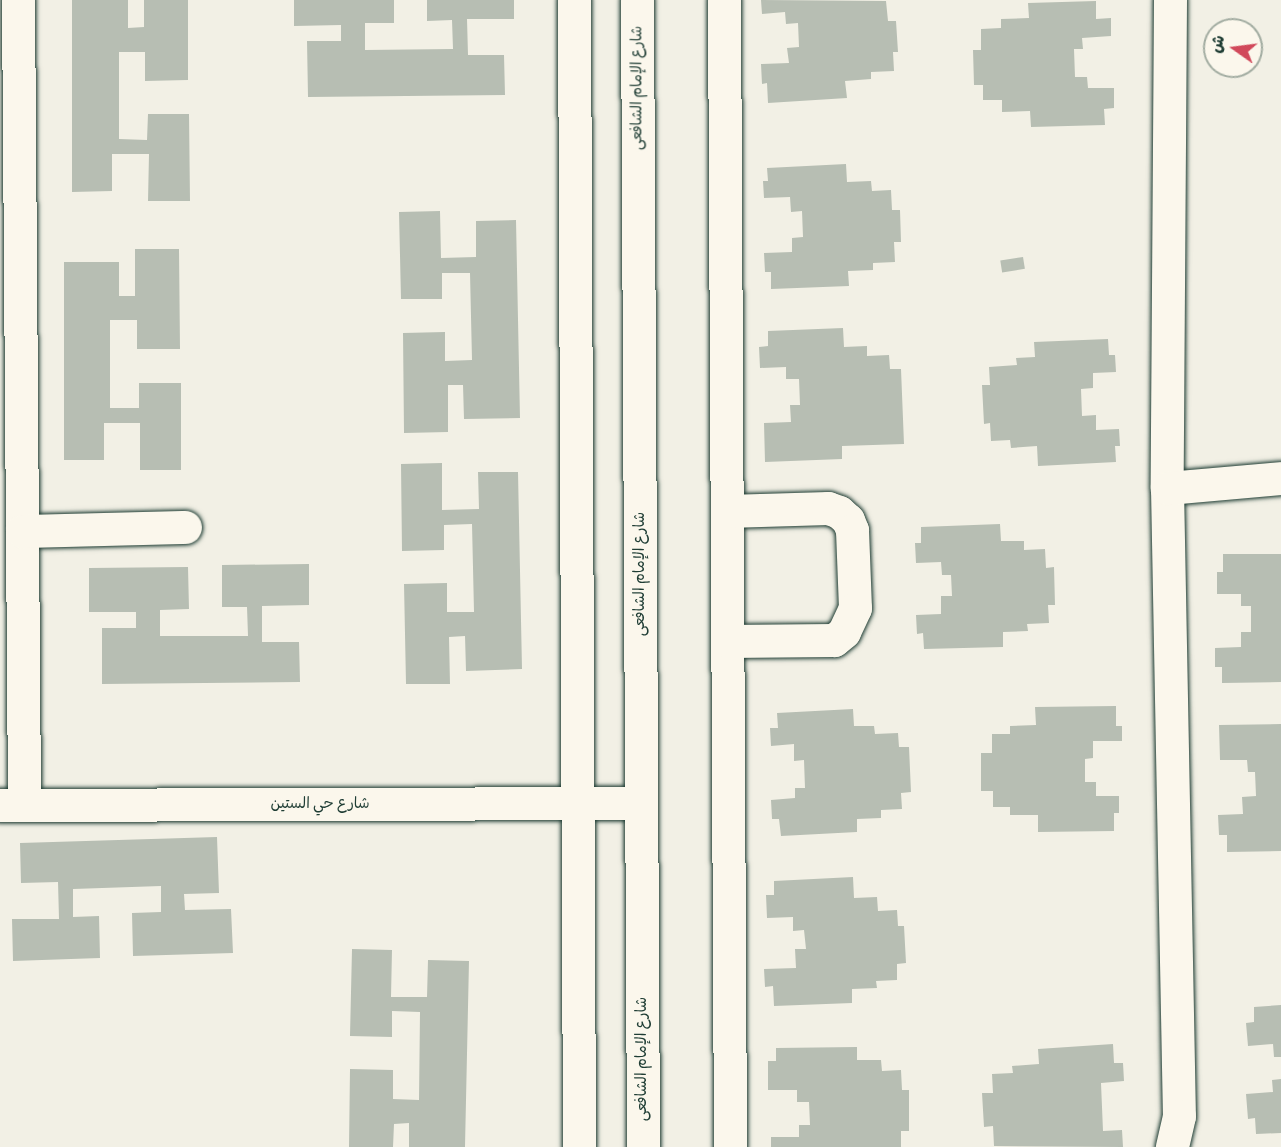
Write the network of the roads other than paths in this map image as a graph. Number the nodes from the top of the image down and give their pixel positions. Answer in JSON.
{"nodes":[{"id":1,"x":18,"y":0,"type":"edge"},
{"id":2,"x":574,"y":0,"type":"edge"},
{"id":3,"x":637,"y":0,"type":"edge"},
{"id":4,"x":724,"y":0,"type":"edge"},
{"id":5,"x":1170,"y":0,"type":"edge"},
{"id":6,"x":1281,"y":478,"type":"edge"},
{"id":7,"x":1167,"y":488,"type":"junction"},
{"id":8,"x":727,"y":511,"type":"junction"},
{"id":9,"x":185,"y":527,"type":"dead end"},
{"id":10,"x":22,"y":531,"type":"junction"},
{"id":11,"x":727,"y":641,"type":"junction"},
{"id":12,"x":578,"y":803,"type":"junction"},
{"id":13,"x":641,"y":803,"type":"junction"},
{"id":14,"x":12,"y":805,"type":"edge"},
{"id":15,"x":579,"y":1147,"type":"edge"},
{"id":16,"x":643,"y":1147,"type":"edge"},
{"id":17,"x":730,"y":1147,"type":"edge"},
{"id":18,"x":1173,"y":1147,"type":"edge"}],
"edges":[{"from":1,"to":10,"type":"street"},
{"from":2,"to":12,"type":"street"},
{"from":3,"to":13,"type":"street","name":"شارع الإمام الشافعى"},
{"from":4,"to":8,"type":"street"},
{"from":5,"to":7,"type":"street"},
{"from":6,"to":7,"type":"street"},
{"from":7,"to":18,"type":"street"},
{"from":8,"to":11,"type":"street"},
{"from":8,"to":11,"type":"street"},
{"from":9,"to":10,"type":"street"},
{"from":10,"to":14,"type":"street"},
{"from":11,"to":17,"type":"street"},
{"from":12,"to":13,"type":"street","name":"شارع حي الستين"},
{"from":12,"to":14,"type":"street","name":"شارع حي الستين"},
{"from":12,"to":15,"type":"street"},
{"from":13,"to":16,"type":"street","name":"شارع الإمام الشافعى"}]}
